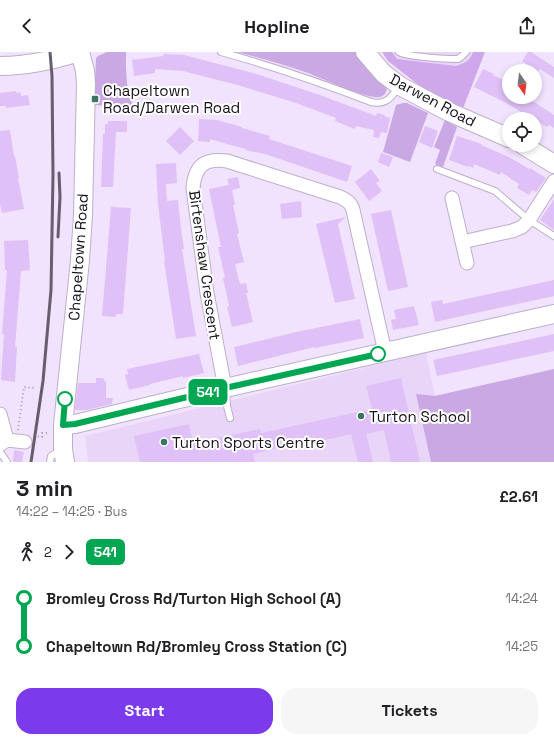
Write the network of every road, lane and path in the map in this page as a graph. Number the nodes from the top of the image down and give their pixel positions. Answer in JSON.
{"nodes":[{"id":1,"x":80,"y":52,"type":"edge"},
{"id":2,"x":221,"y":52,"type":"edge"},
{"id":3,"x":365,"y":52,"type":"edge"},
{"id":4,"x":399,"y":52,"type":"edge"},
{"id":5,"x":466,"y":52,"type":"edge"},
{"id":6,"x":0,"y":66,"type":"edge"},
{"id":7,"x":400,"y":86,"type":"junction"},
{"id":8,"x":502,"y":135,"type":"edge"},
{"id":9,"x":534,"y":152,"type":"edge"},
{"id":10,"x":554,"y":164,"type":"edge"},
{"id":11,"x":437,"y":169,"type":"dead end"},
{"id":12,"x":554,"y":181,"type":"edge"},
{"id":13,"x":452,"y":198,"type":"dead end"},
{"id":14,"x":529,"y":220,"type":"junction"},
{"id":15,"x":554,"y":236,"type":"edge"},
{"id":16,"x":462,"y":242,"type":"junction"},
{"id":17,"x":466,"y":263,"type":"dead end"},
{"id":18,"x":554,"y":314,"type":"edge"},
{"id":19,"x":385,"y":352,"type":"junction"},
{"id":20,"x":36,"y":388,"type":"dead end"},
{"id":21,"x":225,"y":388,"type":"junction"},
{"id":22,"x":0,"y":414,"type":"edge"},
{"id":23,"x":230,"y":418,"type":"dead end"},
{"id":24,"x":25,"y":438,"type":"junction"},
{"id":25,"x":63,"y":441,"type":"edge"},
{"id":26,"x":4,"y":443,"type":"edge"},
{"id":27,"x":0,"y":452,"type":"edge"},
{"id":28,"x":7,"y":462,"type":"edge"},
{"id":29,"x":50,"y":462,"type":"edge"}],
"edges":[{"from":1,"to":6,"type":"main road"},
{"from":1,"to":25,"type":"main road","name":"Chapeltown Road"},
{"from":2,"to":7,"type":"lane"},
{"from":3,"to":7,"type":"main road","name":"Darwen Road"},
{"from":4,"to":5,"type":"lane"},
{"from":7,"to":8,"type":"main road","name":"Darwen Road"},
{"from":9,"to":10,"type":"main road"},
{"from":11,"to":14,"type":"lane"},
{"from":12,"to":14,"type":"street"},
{"from":13,"to":16,"type":"street"},
{"from":14,"to":15,"type":"lane"},
{"from":14,"to":16,"type":"street"},
{"from":16,"to":17,"type":"street"},
{"from":18,"to":19,"type":"main road"},
{"from":19,"to":21,"type":"main road"},
{"from":19,"to":21,"type":"street","name":"Birtenshaw Crescent"},
{"from":20,"to":24,"type":"path"},
{"from":21,"to":23,"type":"lane"},
{"from":21,"to":25,"type":"main road"},
{"from":22,"to":26,"type":"street"},
{"from":24,"to":25,"type":"path"},
{"from":24,"to":26,"type":"street"},
{"from":25,"to":29,"type":"lane"},
{"from":27,"to":28,"type":"lane"}]}
